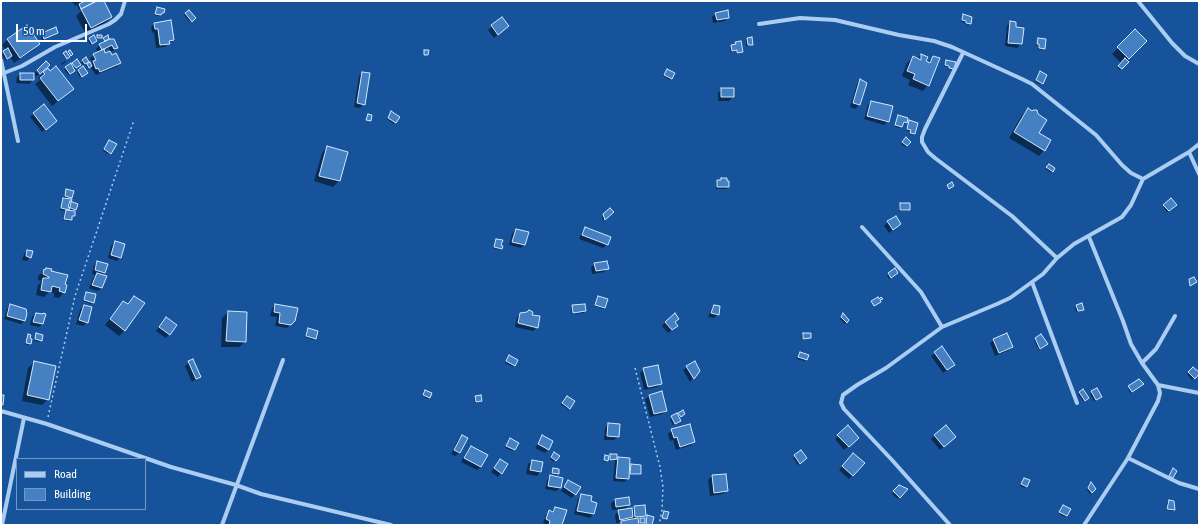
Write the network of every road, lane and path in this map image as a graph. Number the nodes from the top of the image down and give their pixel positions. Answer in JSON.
{"nodes":[{"id":1,"x":125,"y":1,"type":"edge"},
{"id":2,"x":1138,"y":1,"type":"edge"},
{"id":3,"x":759,"y":24,"type":"dead end"},
{"id":4,"x":964,"y":53,"type":"junction"},
{"id":5,"x":1,"y":60,"type":"edge"},
{"id":6,"x":1199,"y":64,"type":"edge"},
{"id":7,"x":4,"y":73,"type":"junction"},
{"id":8,"x":134,"y":120,"type":"dead end"},
{"id":9,"x":18,"y":141,"type":"dead end"},
{"id":10,"x":1199,"y":144,"type":"edge"},
{"id":11,"x":1188,"y":152,"type":"junction"},
{"id":12,"x":1199,"y":174,"type":"edge"},
{"id":13,"x":1143,"y":180,"type":"junction"},
{"id":14,"x":862,"y":227,"type":"dead end"},
{"id":15,"x":1089,"y":237,"type":"junction"},
{"id":16,"x":1057,"y":258,"type":"junction"},
{"id":17,"x":1032,"y":282,"type":"junction"},
{"id":18,"x":1175,"y":316,"type":"dead end"},
{"id":19,"x":942,"y":327,"type":"junction"},
{"id":20,"x":283,"y":360,"type":"dead end"},
{"id":21,"x":1142,"y":363,"type":"junction"},
{"id":22,"x":635,"y":368,"type":"dead end"},
{"id":23,"x":1158,"y":385,"type":"junction"},
{"id":24,"x":1199,"y":393,"type":"edge"},
{"id":25,"x":1076,"y":403,"type":"dead end"},
{"id":26,"x":1,"y":411,"type":"edge"},
{"id":27,"x":24,"y":418,"type":"junction"},
{"id":28,"x":47,"y":424,"type":"junction"},
{"id":29,"x":145,"y":458,"type":"edge"},
{"id":30,"x":146,"y":458,"type":"edge"},
{"id":31,"x":1128,"y":458,"type":"junction"},
{"id":32,"x":236,"y":485,"type":"junction"},
{"id":33,"x":1199,"y":489,"type":"edge"},
{"id":34,"x":2,"y":525,"type":"edge"},
{"id":35,"x":222,"y":525,"type":"edge"},
{"id":36,"x":390,"y":525,"type":"edge"},
{"id":37,"x":659,"y":525,"type":"edge"},
{"id":38,"x":950,"y":525,"type":"edge"},
{"id":39,"x":1084,"y":525,"type":"edge"}],
"edges":[{"from":1,"to":7,"type":"street"},
{"from":2,"to":6,"type":"street"},
{"from":3,"to":4,"type":"street"},
{"from":4,"to":13,"type":"street"},
{"from":4,"to":16,"type":"street"},
{"from":5,"to":7,"type":"street"},
{"from":7,"to":9,"type":"street"},
{"from":8,"to":28,"type":"path"},
{"from":10,"to":11,"type":"street"},
{"from":11,"to":12,"type":"street"},
{"from":11,"to":13,"type":"street"},
{"from":13,"to":15,"type":"street"},
{"from":14,"to":19,"type":"street"},
{"from":15,"to":16,"type":"street"},
{"from":15,"to":21,"type":"street"},
{"from":16,"to":17,"type":"street"},
{"from":17,"to":19,"type":"street"},
{"from":17,"to":25,"type":"street"},
{"from":18,"to":21,"type":"street"},
{"from":19,"to":38,"type":"street"},
{"from":20,"to":32,"type":"street"},
{"from":21,"to":23,"type":"street"},
{"from":22,"to":37,"type":"path"},
{"from":23,"to":24,"type":"street"},
{"from":23,"to":31,"type":"street"},
{"from":26,"to":27,"type":"street"},
{"from":27,"to":28,"type":"street"},
{"from":27,"to":34,"type":"street"},
{"from":28,"to":29,"type":"street"},
{"from":30,"to":32,"type":"street"},
{"from":31,"to":33,"type":"street"},
{"from":31,"to":39,"type":"street"},
{"from":32,"to":35,"type":"street"},
{"from":32,"to":36,"type":"street"}]}
